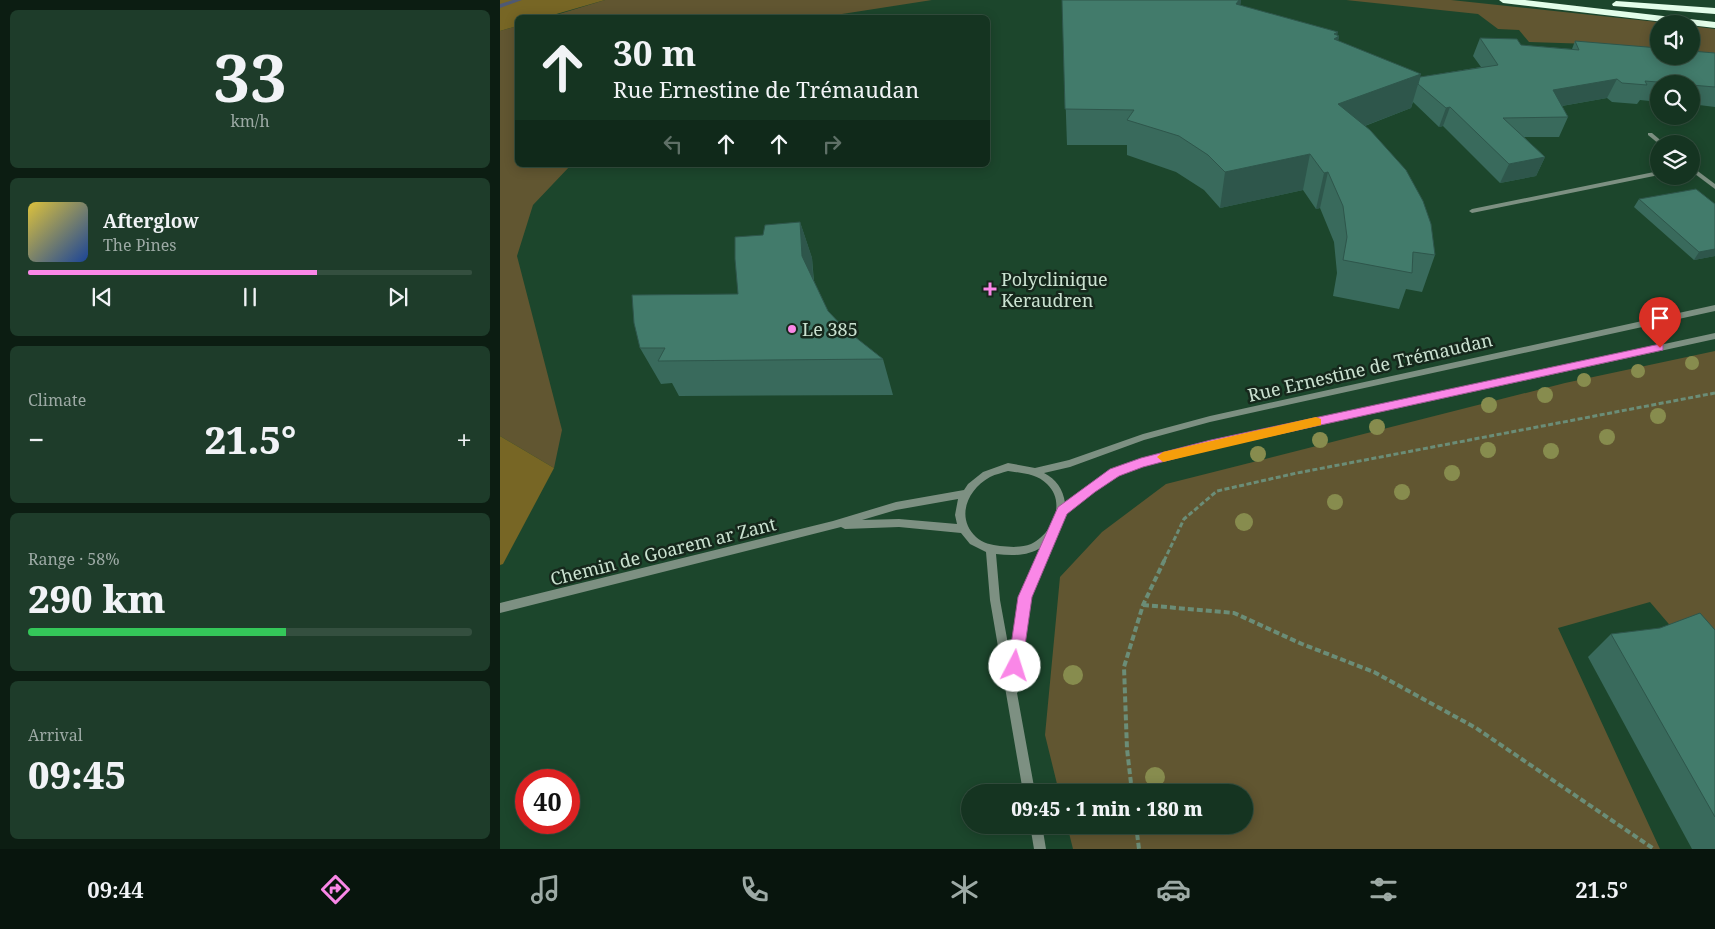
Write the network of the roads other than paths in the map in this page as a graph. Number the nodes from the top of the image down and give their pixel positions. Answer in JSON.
{"nodes":[{"id":1,"x":1503,"y":0,"type":"edge"},
{"id":2,"x":1569,"y":0,"type":"edge"},
{"id":3,"x":1715,"y":11,"type":"edge"},
{"id":4,"x":1715,"y":25,"type":"edge"},
{"id":5,"x":1700,"y":175,"type":"edge"},
{"id":6,"x":1650,"y":176,"type":"edge"},
{"id":7,"x":1715,"y":187,"type":"edge"},
{"id":8,"x":1472,"y":211,"type":"dead end"},
{"id":9,"x":1715,"y":308,"type":"edge"},
{"id":10,"x":1715,"y":336,"type":"edge"},
{"id":11,"x":1036,"y":471,"type":"junction"},
{"id":12,"x":964,"y":494,"type":"junction"},
{"id":13,"x":1062,"y":511,"type":"junction"},
{"id":14,"x":833,"y":525,"type":"junction"},
{"id":15,"x":963,"y":530,"type":"junction"},
{"id":16,"x":1053,"y":531,"type":"junction"},
{"id":17,"x":990,"y":550,"type":"junction"},
{"id":18,"x":500,"y":608,"type":"edge"},
{"id":19,"x":1013,"y":704,"type":"junction"},
{"id":20,"x":1028,"y":784,"type":"edge"},
{"id":21,"x":1038,"y":834,"type":"edge"},
{"id":22,"x":1040,"y":849,"type":"edge"}],
"edges":[{"from":1,"to":4,"type":"highway"},
{"from":2,"to":3,"type":"highway"},
{"from":5,"to":7,"type":"street"},
{"from":6,"to":8,"type":"street"},
{"from":9,"to":11,"type":"street","name":"Rue Ernestine de Trémaudan"},
{"from":10,"to":13,"type":"street"},
{"from":11,"to":12,"type":"street"},
{"from":11,"to":13,"type":"street"},
{"from":12,"to":14,"type":"street","name":"Chemin de Goarem ar Zant"},
{"from":12,"to":15,"type":"street"},
{"from":13,"to":16,"type":"street"},
{"from":14,"to":15,"type":"street","name":"Chemin de Goarem ar Zant"},
{"from":14,"to":18,"type":"street","name":"Chemin de Goarem ar Zant"},
{"from":15,"to":17,"type":"street"},
{"from":16,"to":17,"type":"street"},
{"from":16,"to":19,"type":"street"},
{"from":17,"to":19,"type":"street"},
{"from":19,"to":20,"type":"street"},
{"from":21,"to":22,"type":"street"}]}
